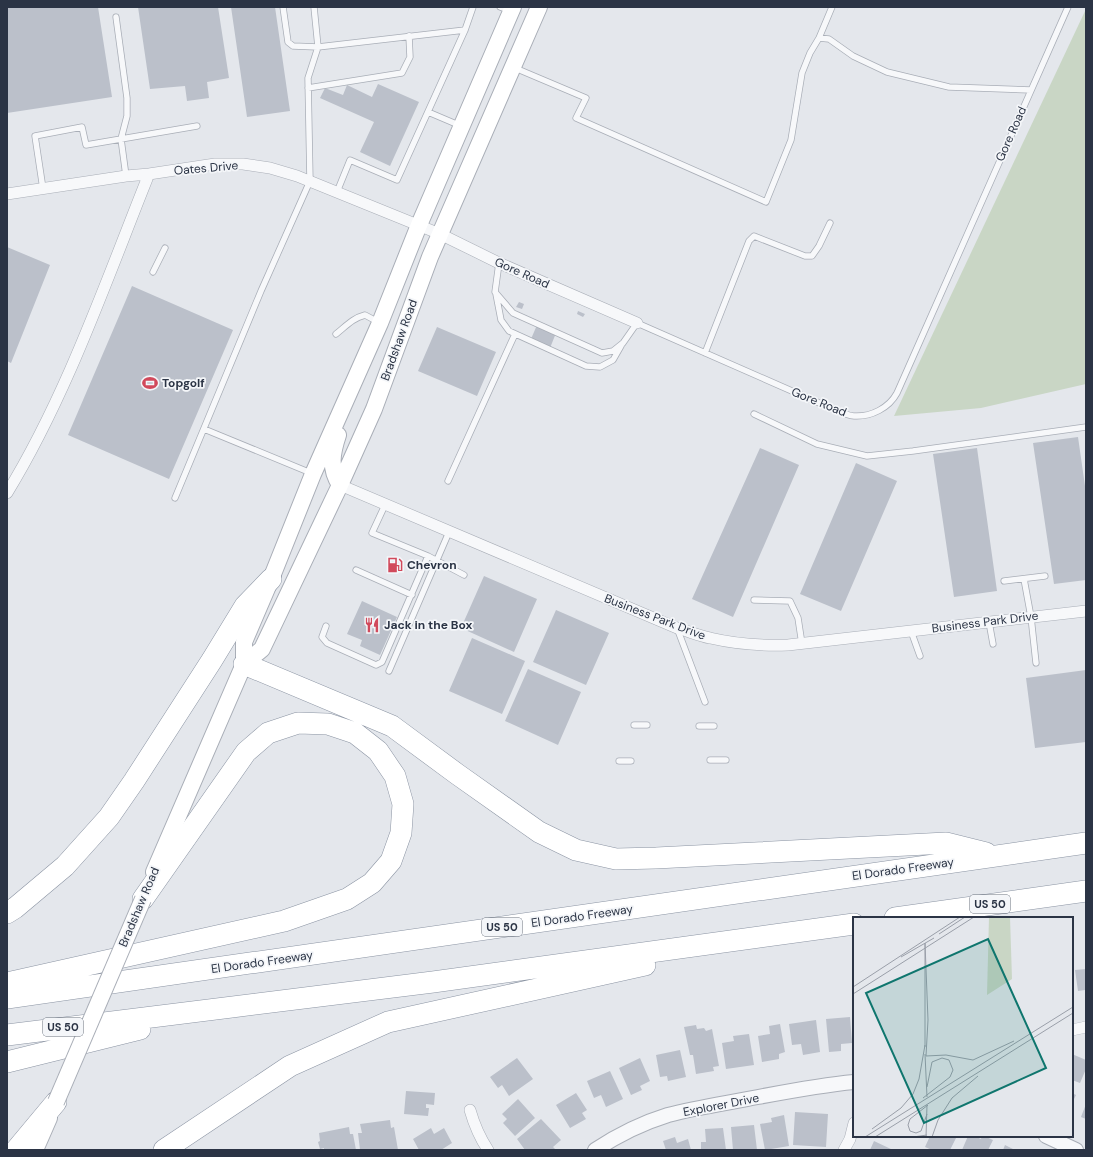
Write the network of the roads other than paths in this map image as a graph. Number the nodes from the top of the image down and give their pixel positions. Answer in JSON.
{"nodes":[{"id":1,"x":283,"y":7,"type":"edge"},
{"id":2,"x":314,"y":7,"type":"edge"},
{"id":3,"x":473,"y":7,"type":"edge"},
{"id":4,"x":539,"y":7,"type":"edge"},
{"id":5,"x":832,"y":7,"type":"edge"},
{"id":6,"x":1068,"y":7,"type":"edge"},
{"id":7,"x":508,"y":8,"type":"edge"},
{"id":8,"x":116,"y":17,"type":"dead end"},
{"id":9,"x":465,"y":30,"type":"junction"},
{"id":10,"x":409,"y":36,"type":"junction"},
{"id":11,"x":819,"y":38,"type":"junction"},
{"id":12,"x":318,"y":47,"type":"junction"},
{"id":13,"x":513,"y":67,"type":"junction"},
{"id":14,"x":308,"y":88,"type":"junction"},
{"id":15,"x":1031,"y":90,"type":"junction"},
{"id":16,"x":428,"y":112,"type":"junction"},
{"id":17,"x":196,"y":126,"type":"dead end"},
{"id":18,"x":462,"y":126,"type":"junction"},
{"id":19,"x":121,"y":139,"type":"junction"},
{"id":20,"x":148,"y":174,"type":"junction"},
{"id":21,"x":126,"y":176,"type":"junction"},
{"id":22,"x":310,"y":181,"type":"junction"},
{"id":23,"x":44,"y":189,"type":"junction"},
{"id":24,"x":337,"y":192,"type":"junction"},
{"id":25,"x":7,"y":194,"type":"edge"},
{"id":26,"x":830,"y":223,"type":"dead end"},
{"id":27,"x":419,"y":225,"type":"junction"},
{"id":28,"x":440,"y":234,"type":"junction"},
{"id":29,"x":165,"y":248,"type":"dead end"},
{"id":30,"x":499,"y":263,"type":"junction"},
{"id":31,"x":153,"y":272,"type":"dead end"},
{"id":32,"x":495,"y":292,"type":"junction"},
{"id":33,"x":380,"y":323,"type":"junction"},
{"id":34,"x":636,"y":323,"type":"junction"},
{"id":35,"x":336,"y":334,"type":"dead end"},
{"id":36,"x":514,"y":334,"type":"junction"},
{"id":37,"x":623,"y":343,"type":"junction"},
{"id":38,"x":705,"y":353,"type":"junction"},
{"id":39,"x":351,"y":387,"type":"junction"},
{"id":40,"x":754,"y":414,"type":"dead end"},
{"id":41,"x":1086,"y":427,"type":"edge"},
{"id":42,"x":204,"y":430,"type":"junction"},
{"id":43,"x":313,"y":474,"type":"junction"},
{"id":44,"x":448,"y":481,"type":"dead end"},
{"id":45,"x":340,"y":485,"type":"junction"},
{"id":46,"x":7,"y":493,"type":"edge"},
{"id":47,"x":175,"y":498,"type":"dead end"},
{"id":48,"x":385,"y":505,"type":"junction"},
{"id":49,"x":449,"y":532,"type":"junction"},
{"id":50,"x":428,"y":556,"type":"junction"},
{"id":51,"x":437,"y":561,"type":"junction"},
{"id":52,"x":356,"y":570,"type":"dead end"},
{"id":53,"x":464,"y":575,"type":"dead end"},
{"id":54,"x":1045,"y":576,"type":"dead end"},
{"id":55,"x":271,"y":579,"type":"junction"},
{"id":56,"x":1024,"y":579,"type":"junction"},
{"id":57,"x":1004,"y":581,"type":"dead end"},
{"id":58,"x":412,"y":594,"type":"junction"},
{"id":59,"x":754,"y":600,"type":"dead end"},
{"id":60,"x":1086,"y":611,"type":"edge"},
{"id":61,"x":1031,"y":617,"type":"junction"},
{"id":62,"x":989,"y":622,"type":"junction"},
{"id":63,"x":326,"y":626,"type":"dead end"},
{"id":64,"x":677,"y":628,"type":"junction"},
{"id":65,"x":911,"y":631,"type":"junction"},
{"id":66,"x":802,"y":644,"type":"junction"},
{"id":67,"x":993,"y":644,"type":"dead end"},
{"id":68,"x":920,"y":656,"type":"dead end"},
{"id":69,"x":1036,"y":663,"type":"dead end"},
{"id":70,"x":244,"y":664,"type":"junction"},
{"id":71,"x":389,"y":671,"type":"dead end"},
{"id":72,"x":705,"y":702,"type":"dead end"},
{"id":73,"x":634,"y":725,"type":"dead end"},
{"id":74,"x":647,"y":725,"type":"dead end"},
{"id":75,"x":700,"y":726,"type":"dead end"},
{"id":76,"x":714,"y":726,"type":"dead end"},
{"id":77,"x":710,"y":760,"type":"dead end"},
{"id":78,"x":726,"y":760,"type":"dead end"},
{"id":79,"x":619,"y":761,"type":"dead end"},
{"id":80,"x":631,"y":761,"type":"dead end"},
{"id":81,"x":1086,"y":842,"type":"edge"},
{"id":82,"x":997,"y":856,"type":"junction"},
{"id":83,"x":1086,"y":891,"type":"edge"},
{"id":84,"x":143,"y":899,"type":"junction"},
{"id":85,"x":7,"y":913,"type":"edge"},
{"id":86,"x":902,"y":917,"type":"edge"},
{"id":87,"x":853,"y":924,"type":"edge"},
{"id":88,"x":800,"y":931,"type":"junction"},
{"id":89,"x":7,"y":983,"type":"edge"},
{"id":90,"x":7,"y":998,"type":"edge"},
{"id":91,"x":224,"y":1008,"type":"junction"},
{"id":92,"x":1086,"y":1027,"type":"edge"},
{"id":93,"x":1073,"y":1030,"type":"edge"},
{"id":94,"x":7,"y":1035,"type":"edge"},
{"id":95,"x":7,"y":1062,"type":"edge"},
{"id":96,"x":853,"y":1082,"type":"edge"},
{"id":97,"x":56,"y":1102,"type":"junction"},
{"id":98,"x":470,"y":1110,"type":"dead end"},
{"id":99,"x":853,"y":1127,"type":"edge"},
{"id":100,"x":1048,"y":1137,"type":"edge"},
{"id":101,"x":16,"y":1150,"type":"edge"},
{"id":102,"x":35,"y":1150,"type":"edge"},
{"id":103,"x":164,"y":1150,"type":"edge"},
{"id":104,"x":488,"y":1150,"type":"edge"},
{"id":105,"x":594,"y":1150,"type":"edge"},
{"id":106,"x":844,"y":1150,"type":"edge"},
{"id":107,"x":1076,"y":1150,"type":"edge"}],
"edges":[{"from":1,"to":12,"type":"lane"},
{"from":2,"to":12,"type":"lane"},
{"from":3,"to":9,"type":"lane"},
{"from":4,"to":13,"type":"main road","name":"Bradshaw Road"},
{"from":5,"to":11,"type":"lane"},
{"from":6,"to":15,"type":"lane","name":"Gore Road"},
{"from":7,"to":18,"type":"main road","name":"Bradshaw Road"},
{"from":8,"to":19,"type":"lane"},
{"from":9,"to":10,"type":"lane"},
{"from":9,"to":16,"type":"lane"},
{"from":10,"to":12,"type":"lane"},
{"from":10,"to":14,"type":"lane"},
{"from":11,"to":13,"type":"lane"},
{"from":11,"to":15,"type":"lane"},
{"from":12,"to":14,"type":"lane"},
{"from":13,"to":28,"type":"main road","name":"Bradshaw Road"},
{"from":14,"to":22,"type":"lane"},
{"from":15,"to":38,"type":"lane","name":"Gore Road"},
{"from":16,"to":18,"type":"lane"},
{"from":16,"to":24,"type":"lane"},
{"from":17,"to":19,"type":"lane"},
{"from":18,"to":27,"type":"main road","name":"Bradshaw Road"},
{"from":19,"to":21,"type":"lane"},
{"from":19,"to":23,"type":"lane"},
{"from":20,"to":21,"type":"street","name":"Oates Drive"},
{"from":20,"to":22,"type":"street","name":"Oates Drive"},
{"from":20,"to":46,"type":"street"},
{"from":21,"to":23,"type":"street","name":"Oates Drive"},
{"from":22,"to":24,"type":"street","name":"Oates Drive"},
{"from":22,"to":42,"type":"lane"},
{"from":23,"to":25,"type":"street","name":"Oates Drive"},
{"from":24,"to":27,"type":"street","name":"Oates Drive"},
{"from":26,"to":38,"type":"lane"},
{"from":27,"to":28,"type":"street","name":"Gore Road"},
{"from":27,"to":33,"type":"main road","name":"Bradshaw Road"},
{"from":28,"to":30,"type":"street","name":"Gore Road"},
{"from":28,"to":45,"type":"main road","name":"Bradshaw Road"},
{"from":29,"to":31,"type":"lane"},
{"from":30,"to":32,"type":"lane"},
{"from":30,"to":34,"type":"street","name":"Gore Road"},
{"from":32,"to":36,"type":"lane"},
{"from":32,"to":37,"type":"lane"},
{"from":33,"to":35,"type":"lane"},
{"from":33,"to":39,"type":"main road","name":"Bradshaw Road"},
{"from":34,"to":37,"type":"lane"},
{"from":34,"to":38,"type":"lane","name":"Gore Road"},
{"from":36,"to":37,"type":"lane"},
{"from":36,"to":44,"type":"lane"},
{"from":39,"to":43,"type":"main road","name":"Bradshaw Road"},
{"from":39,"to":45,"type":"main road"},
{"from":40,"to":41,"type":"lane"},
{"from":42,"to":43,"type":"lane"},
{"from":42,"to":47,"type":"lane"},
{"from":43,"to":55,"type":"main road","name":"Bradshaw Road"},
{"from":45,"to":48,"type":"street","name":"Business Park Drive"},
{"from":45,"to":70,"type":"main road","name":"Bradshaw Road"},
{"from":48,"to":49,"type":"street","name":"Business Park Drive"},
{"from":48,"to":50,"type":"lane"},
{"from":49,"to":51,"type":"lane"},
{"from":49,"to":64,"type":"street","name":"Business Park Drive"},
{"from":50,"to":51,"type":"lane"},
{"from":50,"to":58,"type":"lane"},
{"from":51,"to":53,"type":"lane"},
{"from":51,"to":71,"type":"lane"},
{"from":52,"to":58,"type":"lane"},
{"from":54,"to":56,"type":"lane"},
{"from":55,"to":70,"type":"main road","name":"Bradshaw Road"},
{"from":55,"to":85,"type":"highway"},
{"from":56,"to":57,"type":"lane"},
{"from":56,"to":61,"type":"lane"},
{"from":58,"to":63,"type":"lane"},
{"from":59,"to":66,"type":"lane"},
{"from":60,"to":61,"type":"street","name":"Business Park Drive"},
{"from":61,"to":62,"type":"street","name":"Business Park Drive"},
{"from":61,"to":69,"type":"lane"},
{"from":62,"to":65,"type":"street","name":"Business Park Drive"},
{"from":62,"to":67,"type":"lane"},
{"from":64,"to":66,"type":"street","name":"Business Park Drive"},
{"from":64,"to":72,"type":"lane"},
{"from":65,"to":66,"type":"street","name":"Business Park Drive"},
{"from":65,"to":68,"type":"lane"},
{"from":70,"to":82,"type":"highway"},
{"from":70,"to":84,"type":"main road","name":"Bradshaw Road"},
{"from":73,"to":74,"type":"lane"},
{"from":75,"to":76,"type":"lane"},
{"from":77,"to":78,"type":"lane"},
{"from":79,"to":80,"type":"lane"},
{"from":81,"to":82,"type":"highway","name":"El Dorado Freeway","number":"US 50"},
{"from":82,"to":90,"type":"highway","name":"El Dorado Freeway","number":"US 50"},
{"from":83,"to":86,"type":"highway","number":"US 50"},
{"from":84,"to":89,"type":"highway"},
{"from":84,"to":97,"type":"main road","name":"Bradshaw Road","bridge":true},
{"from":87,"to":88,"type":"highway","number":"US 50"},
{"from":88,"to":91,"type":"highway","number":"US 50"},
{"from":88,"to":103,"type":"highway"},
{"from":91,"to":94,"type":"highway","number":"US 50"},
{"from":91,"to":95,"type":"highway"},
{"from":92,"to":93,"type":"street"},
{"from":96,"to":105,"type":"street","name":"Explorer Drive"},
{"from":97,"to":101,"type":"highway"},
{"from":97,"to":102,"type":"main road","name":"Bradshaw Road"},
{"from":98,"to":104,"type":"street"},
{"from":99,"to":106,"type":"street"},
{"from":100,"to":107,"type":"street"}]}
